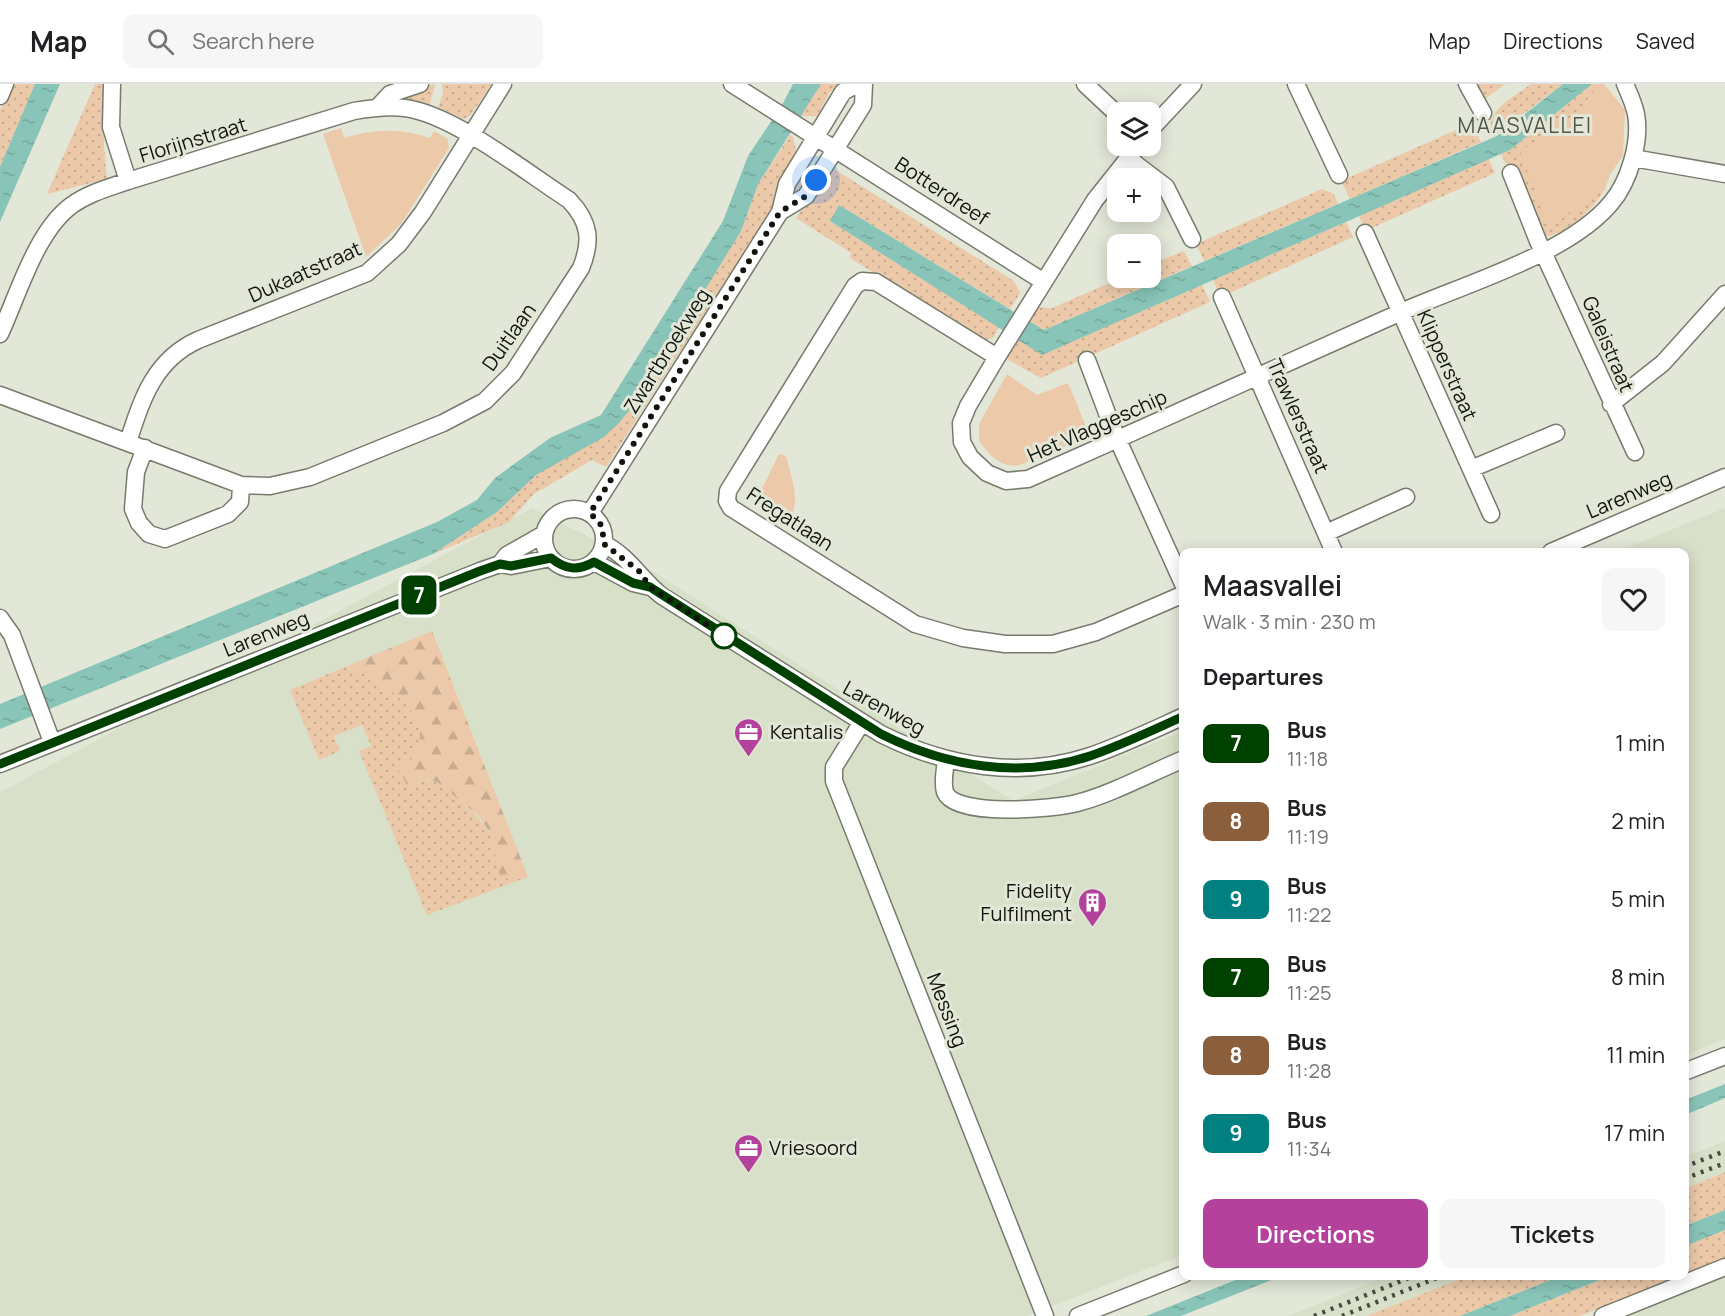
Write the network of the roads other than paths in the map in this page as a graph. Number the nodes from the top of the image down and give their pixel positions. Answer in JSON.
{"nodes":[{"id":1,"x":5,"y":84,"type":"edge"},
{"id":2,"x":112,"y":84,"type":"edge"},
{"id":3,"x":420,"y":84,"type":"edge"},
{"id":4,"x":503,"y":84,"type":"edge"},
{"id":5,"x":732,"y":84,"type":"edge"},
{"id":6,"x":857,"y":84,"type":"edge"},
{"id":7,"x":864,"y":84,"type":"edge"},
{"id":8,"x":1085,"y":84,"type":"edge"},
{"id":9,"x":1193,"y":84,"type":"edge"},
{"id":10,"x":1296,"y":84,"type":"edge"},
{"id":11,"x":1467,"y":84,"type":"edge"},
{"id":12,"x":1625,"y":84,"type":"edge"},
{"id":13,"x":0,"y":96,"type":"edge"},
{"id":14,"x":1107,"y":105,"type":"edge"},
{"id":15,"x":378,"y":107,"type":"junction"},
{"id":16,"x":1483,"y":113,"type":"dead end"},
{"id":17,"x":1161,"y":118,"type":"edge"},
{"id":18,"x":470,"y":136,"type":"junction"},
{"id":19,"x":816,"y":136,"type":"junction"},
{"id":20,"x":837,"y":149,"type":"junction"},
{"id":21,"x":1131,"y":156,"type":"edge"},
{"id":22,"x":1138,"y":156,"type":"edge"},
{"id":23,"x":1633,"y":158,"type":"junction"},
{"id":24,"x":1511,"y":173,"type":"dead end"},
{"id":25,"x":1725,"y":174,"type":"edge"},
{"id":26,"x":1339,"y":175,"type":"dead end"},
{"id":27,"x":128,"y":181,"type":"junction"},
{"id":28,"x":780,"y":212,"type":"junction"},
{"id":29,"x":1365,"y":233,"type":"dead end"},
{"id":30,"x":1192,"y":239,"type":"dead end"},
{"id":31,"x":1545,"y":251,"type":"junction"},
{"id":32,"x":1044,"y":282,"type":"junction"},
{"id":33,"x":1725,"y":294,"type":"edge"},
{"id":34,"x":1222,"y":297,"type":"dead end"},
{"id":35,"x":1400,"y":312,"type":"junction"},
{"id":36,"x":0,"y":334,"type":"edge"},
{"id":37,"x":1001,"y":351,"type":"junction"},
{"id":38,"x":1087,"y":360,"type":"dead end"},
{"id":39,"x":1258,"y":378,"type":"junction"},
{"id":40,"x":0,"y":395,"type":"edge"},
{"id":41,"x":1611,"y":405,"type":"junction"},
{"id":42,"x":1556,"y":433,"type":"dead end"},
{"id":43,"x":1117,"y":440,"type":"junction"},
{"id":44,"x":128,"y":442,"type":"junction"},
{"id":45,"x":145,"y":448,"type":"junction"},
{"id":46,"x":1635,"y":453,"type":"dead end"},
{"id":47,"x":1471,"y":469,"type":"junction"},
{"id":48,"x":1725,"y":477,"type":"edge"},
{"id":49,"x":241,"y":485,"type":"junction"},
{"id":50,"x":1406,"y":497,"type":"dead end"},
{"id":51,"x":590,"y":513,"type":"junction"},
{"id":52,"x":1491,"y":514,"type":"dead end"},
{"id":53,"x":1326,"y":533,"type":"junction"},
{"id":54,"x":544,"y":534,"type":"junction"},
{"id":55,"x":604,"y":544,"type":"junction"},
{"id":56,"x":1332,"y":548,"type":"edge"},
{"id":57,"x":1560,"y":548,"type":"edge"},
{"id":58,"x":551,"y":558,"type":"junction"},
{"id":59,"x":594,"y":562,"type":"junction"},
{"id":60,"x":500,"y":564,"type":"junction"},
{"id":61,"x":1179,"y":575,"type":"edge"},
{"id":62,"x":650,"y":587,"type":"junction"},
{"id":63,"x":1179,"y":596,"type":"edge"},
{"id":64,"x":0,"y":618,"type":"edge"},
{"id":65,"x":1179,"y":718,"type":"edge"},
{"id":66,"x":862,"y":722,"type":"junction"},
{"id":67,"x":52,"y":742,"type":"junction"},
{"id":68,"x":946,"y":760,"type":"junction"},
{"id":69,"x":1179,"y":761,"type":"edge"},
{"id":70,"x":0,"y":764,"type":"edge"},
{"id":71,"x":1725,"y":1056,"type":"edge"},
{"id":72,"x":1689,"y":1070,"type":"edge"},
{"id":73,"x":1725,"y":1267,"type":"edge"},
{"id":74,"x":1179,"y":1276,"type":"edge"},
{"id":75,"x":1045,"y":1316,"type":"edge"},
{"id":76,"x":1078,"y":1316,"type":"edge"},
{"id":77,"x":1603,"y":1316,"type":"edge"}],
"edges":[{"from":1,"to":13,"type":"street"},
{"from":2,"to":27,"type":"street"},
{"from":3,"to":15,"type":"street"},
{"from":4,"to":18,"type":"street","name":"Dukaatstraat"},
{"from":5,"to":19,"type":"street","name":"Botterdreef"},
{"from":6,"to":19,"type":"street","name":"Zwartbroekweg"},
{"from":7,"to":20,"type":"street","name":"Zwartbroekweg"},
{"from":8,"to":14,"type":"street"},
{"from":9,"to":17,"type":"street"},
{"from":10,"to":26,"type":"street"},
{"from":11,"to":16,"type":"street"},
{"from":12,"to":23,"type":"street","name":"Het Vlaggeschip"},
{"from":15,"to":18,"type":"street","name":"Florijnstraat"},
{"from":15,"to":27,"type":"street","name":"Florijnstraat"},
{"from":18,"to":44,"type":"street","name":"Dukaatstraat"},
{"from":18,"to":49,"type":"street","name":"Duitlaan"},
{"from":19,"to":20,"type":"street","name":"Botterdreef"},
{"from":19,"to":28,"type":"street","name":"Zwartbroekweg"},
{"from":20,"to":28,"type":"street","name":"Zwartbroekweg"},
{"from":20,"to":32,"type":"street","name":"Botterdreef"},
{"from":21,"to":32,"type":"street","name":"Het Vlaggeschip"},
{"from":22,"to":30,"type":"street"},
{"from":23,"to":25,"type":"street"},
{"from":23,"to":31,"type":"street","name":"Het Vlaggeschip"},
{"from":24,"to":31,"type":"street"},
{"from":27,"to":36,"type":"street","name":"Florijnstraat"},
{"from":28,"to":51,"type":"street","name":"Zwartbroekweg"},
{"from":29,"to":35,"type":"street","name":"Klipperstraat"},
{"from":31,"to":35,"type":"street","name":"Het Vlaggeschip"},
{"from":31,"to":41,"type":"street","name":"Galeistraat"},
{"from":32,"to":37,"type":"street","name":"Het Vlaggeschip"},
{"from":33,"to":41,"type":"street"},
{"from":34,"to":39,"type":"street","name":"Trawlerstraat"},
{"from":35,"to":39,"type":"street","name":"Het Vlaggeschip"},
{"from":35,"to":47,"type":"street","name":"Klipperstraat"},
{"from":37,"to":43,"type":"street","name":"Het Vlaggeschip"},
{"from":37,"to":63,"type":"street","name":"Fregatlaan"},
{"from":38,"to":43,"type":"street"},
{"from":39,"to":43,"type":"street","name":"Het Vlaggeschip"},
{"from":39,"to":53,"type":"street","name":"Trawlerstraat"},
{"from":40,"to":44,"type":"street","name":"Duitlaan"},
{"from":41,"to":46,"type":"street","name":"Galeistraat"},
{"from":42,"to":47,"type":"street"},
{"from":43,"to":61,"type":"street"},
{"from":44,"to":45,"type":"street","name":"Duitlaan"},
{"from":45,"to":49,"type":"street","name":"Duitlaan"},
{"from":45,"to":49,"type":"street"},
{"from":47,"to":52,"type":"street","name":"Klipperstraat"},
{"from":48,"to":57,"type":"street","name":"Larenweg"},
{"from":50,"to":53,"type":"street"},
{"from":51,"to":54,"type":"street"},
{"from":51,"to":55,"type":"street"},
{"from":53,"to":56,"type":"street","name":"Trawlerstraat"},
{"from":54,"to":58,"type":"street"},
{"from":54,"to":60,"type":"street"},
{"from":55,"to":59,"type":"street"},
{"from":55,"to":62,"type":"street","name":"Larenweg"},
{"from":58,"to":59,"type":"street"},
{"from":58,"to":60,"type":"street","name":"Larenweg"},
{"from":59,"to":62,"type":"street"},
{"from":60,"to":67,"type":"street","name":"Larenweg"},
{"from":62,"to":66,"type":"street","name":"Larenweg"},
{"from":64,"to":67,"type":"street"},
{"from":65,"to":68,"type":"street","name":"Larenweg"},
{"from":66,"to":68,"type":"street","name":"Larenweg"},
{"from":66,"to":75,"type":"street","name":"Messing"},
{"from":67,"to":70,"type":"street","name":"Larenweg"},
{"from":68,"to":69,"type":"street"},
{"from":71,"to":72,"type":"street"},
{"from":73,"to":77,"type":"street"},
{"from":74,"to":76,"type":"street"}]}
